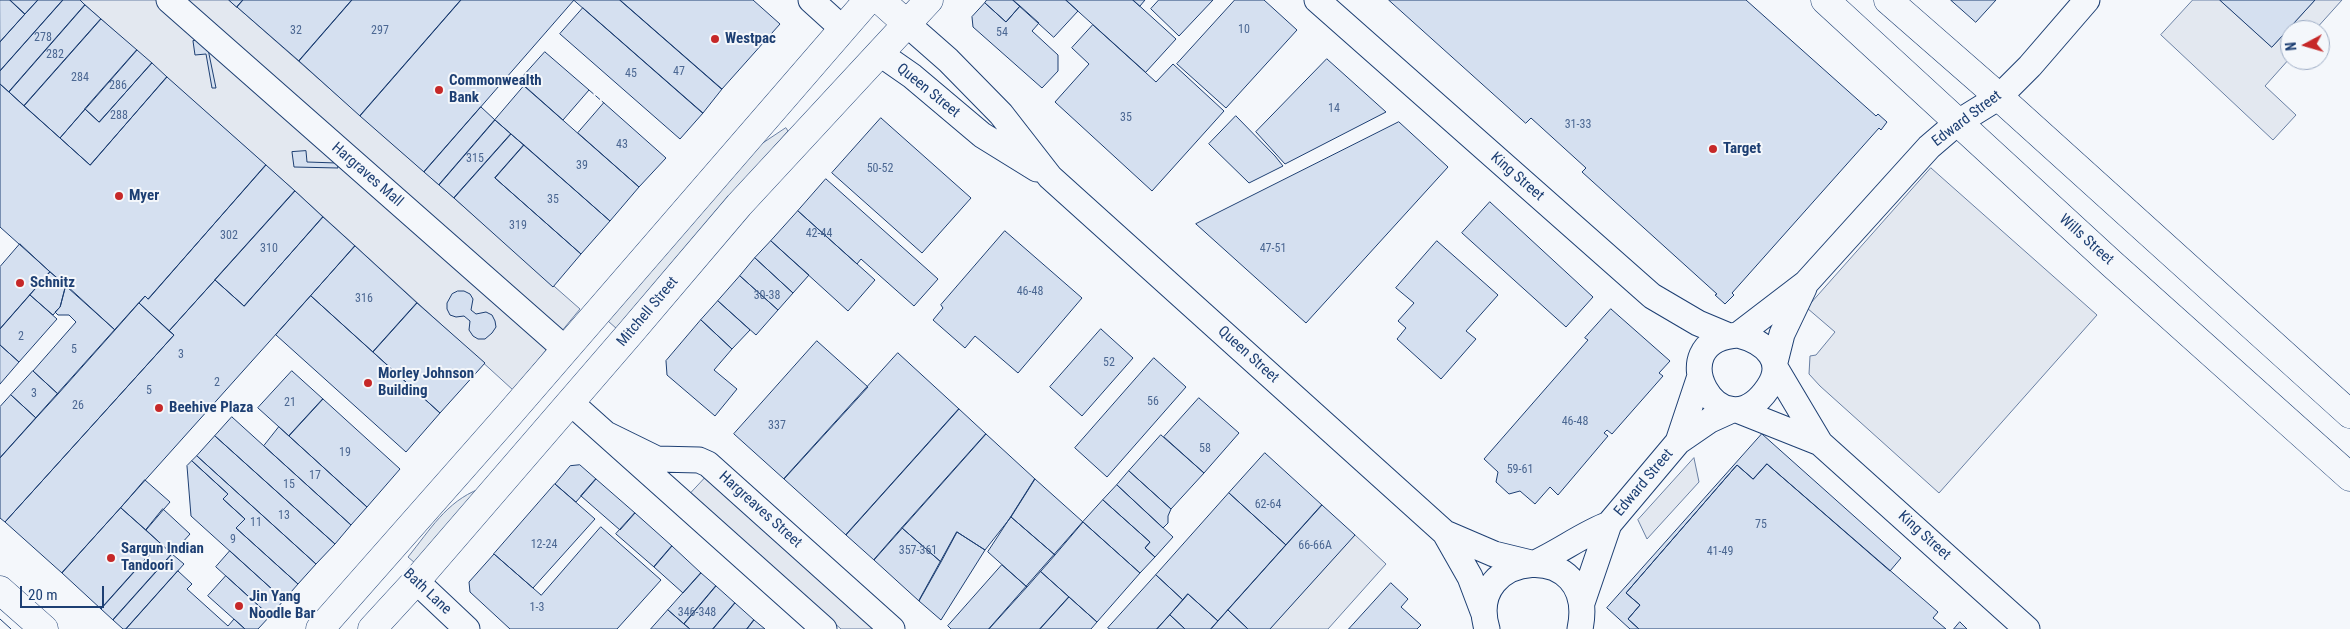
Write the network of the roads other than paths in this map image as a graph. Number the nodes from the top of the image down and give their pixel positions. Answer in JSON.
{"nodes":[{"id":1,"x":169,"y":0,"type":"edge"},
{"id":2,"x":811,"y":0,"type":"edge"},
{"id":3,"x":868,"y":0,"type":"edge"},
{"id":4,"x":880,"y":0,"type":"edge"},
{"id":5,"x":929,"y":0,"type":"edge"},
{"id":6,"x":1318,"y":0,"type":"edge"},
{"id":7,"x":1825,"y":0,"type":"edge"},
{"id":8,"x":2087,"y":0,"type":"edge"},
{"id":9,"x":1893,"y":4,"type":"edge"},
{"id":10,"x":907,"y":24,"type":"junction"},
{"id":11,"x":843,"y":29,"type":"junction"},
{"id":12,"x":1870,"y":41,"type":"junction"},
{"id":13,"x":879,"y":53,"type":"junction"},
{"id":14,"x":1999,"y":97,"type":"junction"},
{"id":15,"x":1958,"y":123,"type":"junction"},
{"id":16,"x":1050,"y":177,"type":"junction"},
{"id":17,"x":1806,"y":284,"type":"junction"},
{"id":18,"x":1734,"y":336,"type":"junction"},
{"id":19,"x":565,"y":350,"type":"junction"},
{"id":20,"x":1776,"y":365,"type":"junction"},
{"id":21,"x":542,"y":377,"type":"junction"},
{"id":22,"x":1699,"y":379,"type":"junction"},
{"id":23,"x":570,"y":402,"type":"junction"},
{"id":24,"x":1735,"y":410,"type":"junction"},
{"id":25,"x":2350,"y":414,"type":"edge"},
{"id":26,"x":606,"y":434,"type":"junction"},
{"id":27,"x":1678,"y":442,"type":"junction"},
{"id":28,"x":1820,"y":443,"type":"junction"},
{"id":29,"x":708,"y":464,"type":"junction"},
{"id":30,"x":2350,"y":477,"type":"edge"},
{"id":31,"x":687,"y":506,"type":"junction"},
{"id":32,"x":1609,"y":524,"type":"junction"},
{"id":33,"x":1445,"y":533,"type":"junction"},
{"id":34,"x":387,"y":555,"type":"junction"},
{"id":35,"x":1533,"y":563,"type":"junction"},
{"id":36,"x":416,"y":581,"type":"junction"},
{"id":37,"x":0,"y":590,"type":"edge"},
{"id":38,"x":1584,"y":619,"type":"edge"},
{"id":39,"x":1484,"y":623,"type":"edge"},
{"id":40,"x":44,"y":629,"type":"edge"},
{"id":41,"x":320,"y":629,"type":"edge"},
{"id":42,"x":372,"y":629,"type":"edge"},
{"id":43,"x":467,"y":629,"type":"edge"},
{"id":44,"x":824,"y":629,"type":"edge"},
{"id":45,"x":892,"y":629,"type":"edge"},
{"id":46,"x":2027,"y":629,"type":"edge"}],
"edges":[{"from":1,"to":19,"type":"street","name":"Hargraves Mall"},
{"from":2,"to":11,"type":"street","name":"Queen Street"},
{"from":3,"to":11,"type":"main road"},
{"from":4,"to":10,"type":"main road","name":"Queen Street"},
{"from":5,"to":10,"type":"main road","name":"Mitchell Street"},
{"from":6,"to":18,"type":"street","name":"King Street"},
{"from":7,"to":12,"type":"main road","name":"Wills Street"},
{"from":8,"to":14,"type":"street","name":"Edward Street"},
{"from":9,"to":12,"type":"main road"},
{"from":9,"to":14,"type":"main road"},
{"from":10,"to":13,"type":"main road","name":"Mitchell Street"},
{"from":10,"to":16,"type":"street","name":"Queen Street"},
{"from":11,"to":13,"type":"main road","name":"Queen Street"},
{"from":11,"to":19,"type":"main road"},
{"from":12,"to":15,"type":"main road","name":"Wills Street"},
{"from":13,"to":16,"type":"street","name":"Queen Street"},
{"from":13,"to":23,"type":"main road","name":"Mitchell Street"},
{"from":14,"to":15,"type":"street","name":"Edward Street"},
{"from":14,"to":25,"type":"main road"},
{"from":15,"to":17,"type":"street","name":"Edward Street"},
{"from":15,"to":30,"type":"main road","name":"Wills Street"},
{"from":16,"to":33,"type":"street","name":"Queen Street"},
{"from":17,"to":18,"type":"street","name":"Edward Street"},
{"from":17,"to":20,"type":"street","name":"Edward Street"},
{"from":18,"to":20,"type":"street"},
{"from":18,"to":22,"type":"street"},
{"from":19,"to":21,"type":"main road"},
{"from":20,"to":24,"type":"street"},
{"from":20,"to":28,"type":"street","name":"King Street"},
{"from":21,"to":23,"type":"main road","name":"Hargreaves Street"},
{"from":21,"to":34,"type":"main road"},
{"from":22,"to":24,"type":"street"},
{"from":22,"to":27,"type":"street","name":"Edward Street"},
{"from":23,"to":26,"type":"street","name":"Hargreaves Street"},
{"from":23,"to":36,"type":"main road","name":"Mitchell Street"},
{"from":24,"to":27,"type":"street","name":"Edward Street"},
{"from":24,"to":28,"type":"street","name":"King Street"},
{"from":26,"to":29,"type":"street","name":"Hargreaves Street"},
{"from":26,"to":31,"type":"street","name":"Hargreaves Street"},
{"from":27,"to":32,"type":"street","name":"Edward Street"},
{"from":28,"to":46,"type":"street","name":"King Street"},
{"from":29,"to":31,"type":"street"},
{"from":29,"to":45,"type":"street","name":"Hargreaves Street"},
{"from":31,"to":44,"type":"street","name":"Hargreaves Street"},
{"from":32,"to":35,"type":"street","name":"Edward Street"},
{"from":32,"to":38,"type":"street","name":"Edward Street"},
{"from":33,"to":35,"type":"street","name":"Queen Street"},
{"from":33,"to":39,"type":"street","name":"Queen Street"},
{"from":34,"to":36,"type":"main road","name":"Bath Lane"},
{"from":34,"to":41,"type":"main road"},
{"from":35,"to":38,"type":"street","name":"Queen Street"},
{"from":35,"to":39,"type":"street","name":"Edward Street"},
{"from":36,"to":42,"type":"main road","name":"Mitchell Street"},
{"from":36,"to":43,"type":"street","name":"Bath Lane"},
{"from":37,"to":40,"type":"main road"}]}
